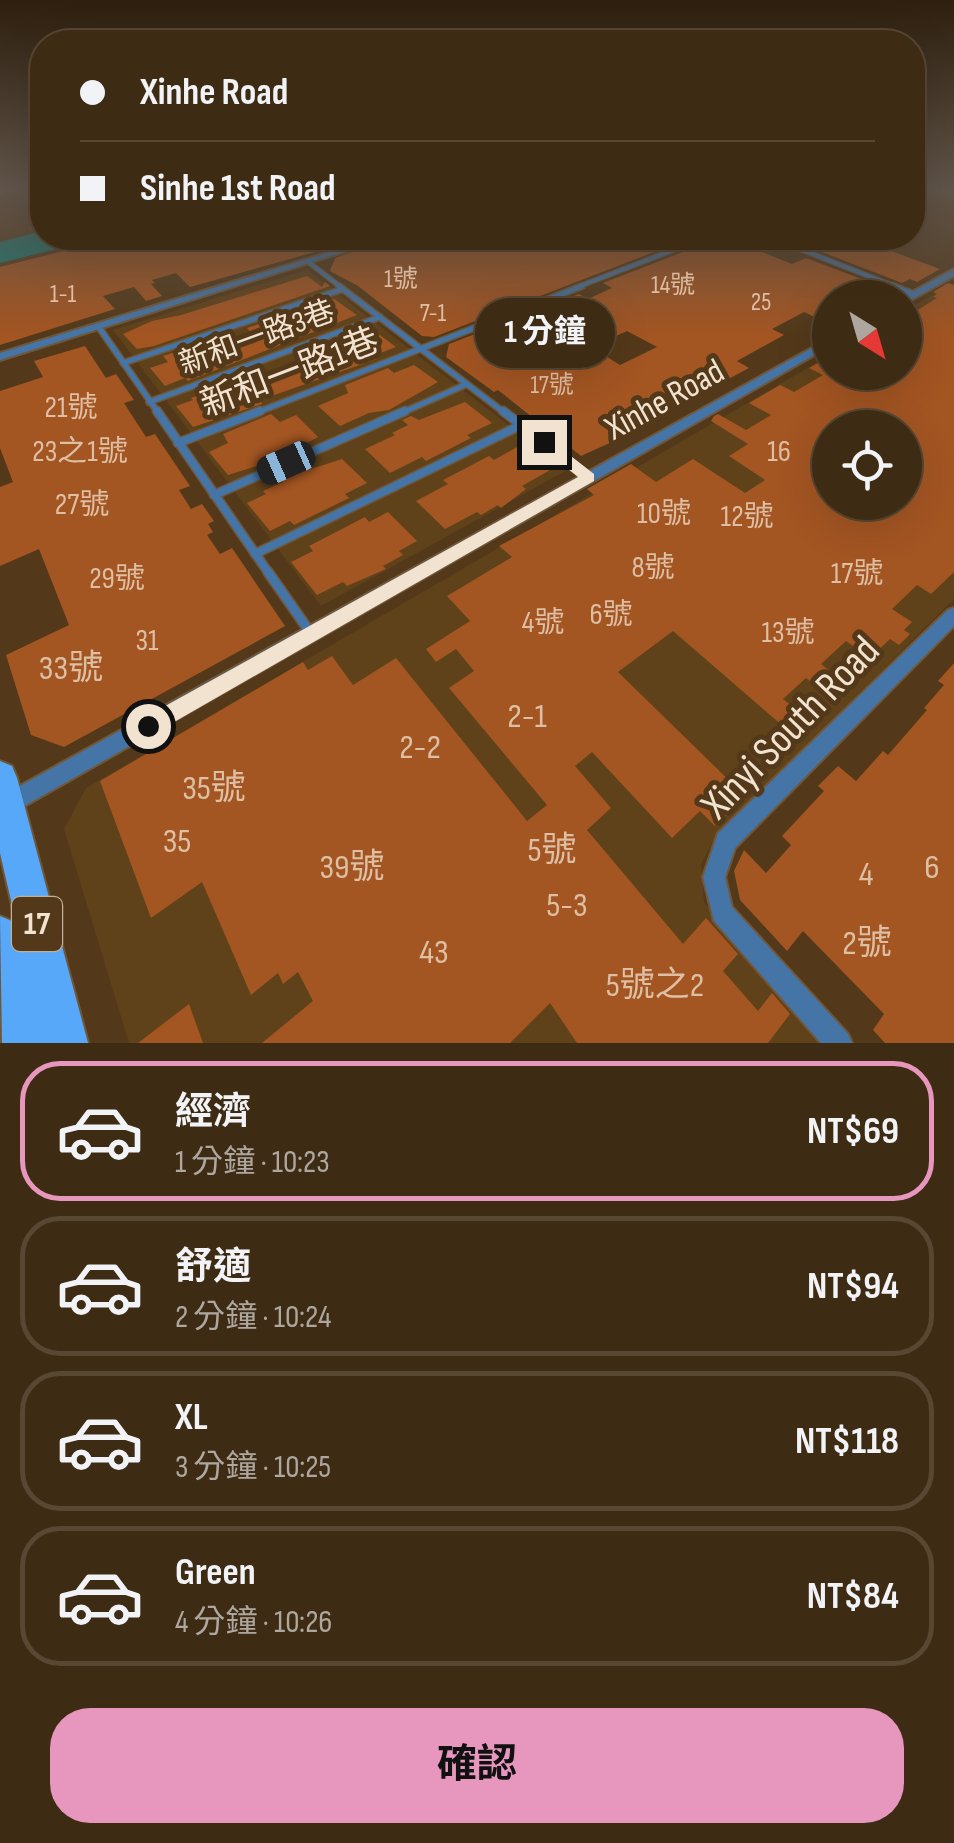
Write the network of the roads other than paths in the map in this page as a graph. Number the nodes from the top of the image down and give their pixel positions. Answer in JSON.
{"nodes":[{"id":1,"x":344,"y":250,"type":"edge"},
{"id":2,"x":673,"y":250,"type":"edge"},
{"id":3,"x":801,"y":250,"type":"edge"},
{"id":4,"x":307,"y":261,"type":"junction"},
{"id":5,"x":954,"y":272,"type":"edge"},
{"id":6,"x":872,"y":280,"type":"edge"},
{"id":7,"x":344,"y":289,"type":"junction"},
{"id":8,"x":922,"y":289,"type":"edge"},
{"id":9,"x":380,"y":317,"type":"junction"},
{"id":10,"x":98,"y":326,"type":"junction"},
{"id":11,"x":421,"y":348,"type":"junction"},
{"id":12,"x":812,"y":351,"type":"edge"},
{"id":13,"x":0,"y":357,"type":"edge"},
{"id":14,"x":123,"y":364,"type":"junction"},
{"id":15,"x":467,"y":384,"type":"junction"},
{"id":16,"x":149,"y":402,"type":"junction"},
{"id":17,"x":520,"y":425,"type":"junction"},
{"id":18,"x":178,"y":444,"type":"junction"},
{"id":19,"x":589,"y":477,"type":"junction"},
{"id":20,"x":214,"y":495,"type":"junction"},
{"id":21,"x":256,"y":554,"type":"junction"},
{"id":22,"x":954,"y":614,"type":"edge"},
{"id":23,"x":312,"y":635,"type":"junction"},
{"id":24,"x":2,"y":797,"type":"edge"},
{"id":25,"x":1,"y":948,"type":"edge"},
{"id":26,"x":24,"y":1043,"type":"edge"},
{"id":27,"x":66,"y":1043,"type":"edge"},
{"id":28,"x":839,"y":1043,"type":"edge"}],
"edges":[{"from":1,"to":4,"type":"street"},
{"from":2,"to":11,"type":"lane","name":"新和一路1巷"},
{"from":3,"to":6,"type":"lane"},
{"from":4,"to":7,"type":"lane"},
{"from":4,"to":10,"type":"street"},
{"from":5,"to":8,"type":"street"},
{"from":7,"to":9,"type":"lane"},
{"from":7,"to":14,"type":"lane"},
{"from":9,"to":11,"type":"lane"},
{"from":9,"to":16,"type":"lane","name":"新和一路3巷"},
{"from":10,"to":13,"type":"street"},
{"from":10,"to":14,"type":"lane"},
{"from":11,"to":15,"type":"lane"},
{"from":11,"to":18,"type":"lane","name":"新和一路1巷"},
{"from":12,"to":19,"type":"street","name":"Xinhe Road"},
{"from":14,"to":16,"type":"lane"},
{"from":15,"to":17,"type":"lane"},
{"from":15,"to":20,"type":"lane"},
{"from":16,"to":18,"type":"lane"},
{"from":17,"to":19,"type":"lane"},
{"from":17,"to":21,"type":"lane"},
{"from":18,"to":20,"type":"lane"},
{"from":19,"to":23,"type":"street","name":"Xinhe Road"},
{"from":20,"to":21,"type":"lane"},
{"from":21,"to":23,"type":"lane"},
{"from":22,"to":28,"type":"street","name":"Xinyi South Road"},
{"from":23,"to":24,"type":"street","name":"Xinhe Road"},
{"from":24,"to":27,"type":"main road","number":"17"},
{"from":25,"to":26,"type":"main road","number":"17"}]}
